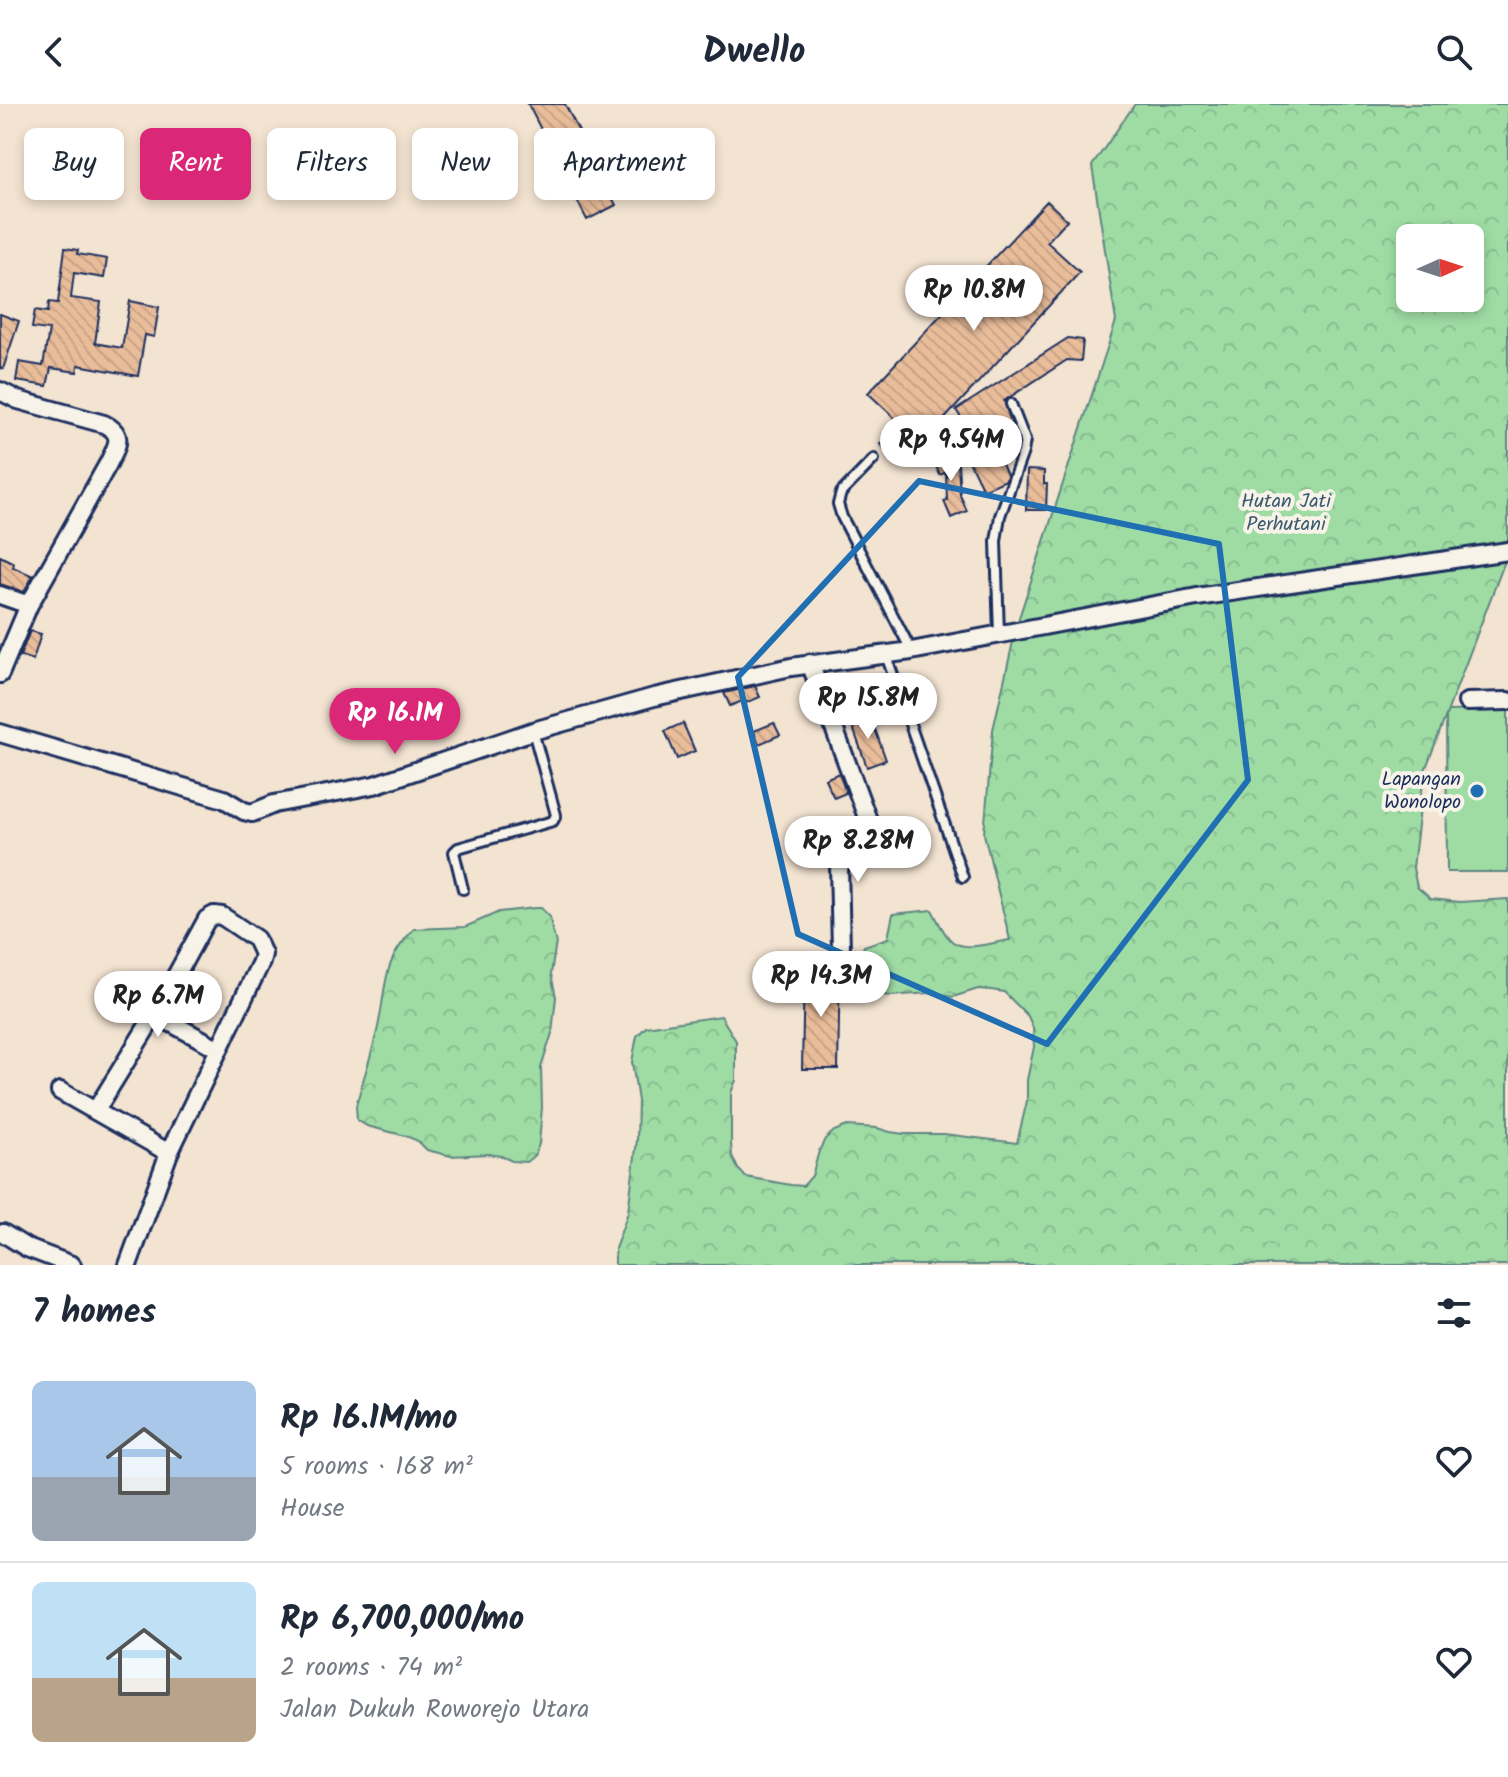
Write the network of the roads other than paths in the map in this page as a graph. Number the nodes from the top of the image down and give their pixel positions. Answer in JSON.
{"nodes":[{"id":1,"x":0,"y":391,"type":"edge"},
{"id":2,"x":1011,"y":404,"type":"dead end"},
{"id":3,"x":874,"y":459,"type":"dead end"},
{"id":4,"x":1508,"y":551,"type":"edge"},
{"id":5,"x":0,"y":595,"type":"edge"},
{"id":6,"x":29,"y":605,"type":"junction"},
{"id":7,"x":999,"y":634,"type":"junction"},
{"id":8,"x":911,"y":651,"type":"junction"},
{"id":9,"x":886,"y":655,"type":"junction"},
{"id":10,"x":810,"y":663,"type":"junction"},
{"id":11,"x":0,"y":674,"type":"edge"},
{"id":12,"x":1508,"y":701,"type":"edge"},
{"id":13,"x":1467,"y":702,"type":"dead end"},
{"id":14,"x":533,"y":731,"type":"junction"},
{"id":15,"x":0,"y":733,"type":"edge"},
{"id":16,"x":963,"y":877,"type":"dead end"},
{"id":17,"x":463,"y":889,"type":"dead end"},
{"id":18,"x":841,"y":949,"type":"dead end"},
{"id":19,"x":116,"y":993,"type":"dead end"},
{"id":20,"x":155,"y":1014,"type":"junction"},
{"id":21,"x":219,"y":1049,"type":"junction"},
{"id":22,"x":60,"y":1091,"type":"dead end"},
{"id":23,"x":96,"y":1110,"type":"junction"},
{"id":24,"x":169,"y":1153,"type":"junction"},
{"id":25,"x":3,"y":1233,"type":"dead end"},
{"id":26,"x":72,"y":1265,"type":"edge"},
{"id":27,"x":128,"y":1265,"type":"edge"}],
"edges":[{"from":1,"to":6,"type":"street"},
{"from":2,"to":7,"type":"lane"},
{"from":3,"to":8,"type":"lane"},
{"from":4,"to":7,"type":"street"},
{"from":5,"to":6,"type":"street"},
{"from":6,"to":11,"type":"street"},
{"from":7,"to":8,"type":"street"},
{"from":8,"to":9,"type":"street"},
{"from":9,"to":10,"type":"street"},
{"from":9,"to":16,"type":"lane"},
{"from":10,"to":14,"type":"street"},
{"from":10,"to":18,"type":"street"},
{"from":12,"to":13,"type":"street"},
{"from":14,"to":15,"type":"street"},
{"from":14,"to":17,"type":"lane"},
{"from":19,"to":20,"type":"street"},
{"from":20,"to":21,"type":"street"},
{"from":20,"to":21,"type":"street"},
{"from":20,"to":23,"type":"street"},
{"from":21,"to":24,"type":"street"},
{"from":22,"to":23,"type":"street"},
{"from":23,"to":24,"type":"street"},
{"from":24,"to":27,"type":"street"},
{"from":25,"to":26,"type":"street"}]}
